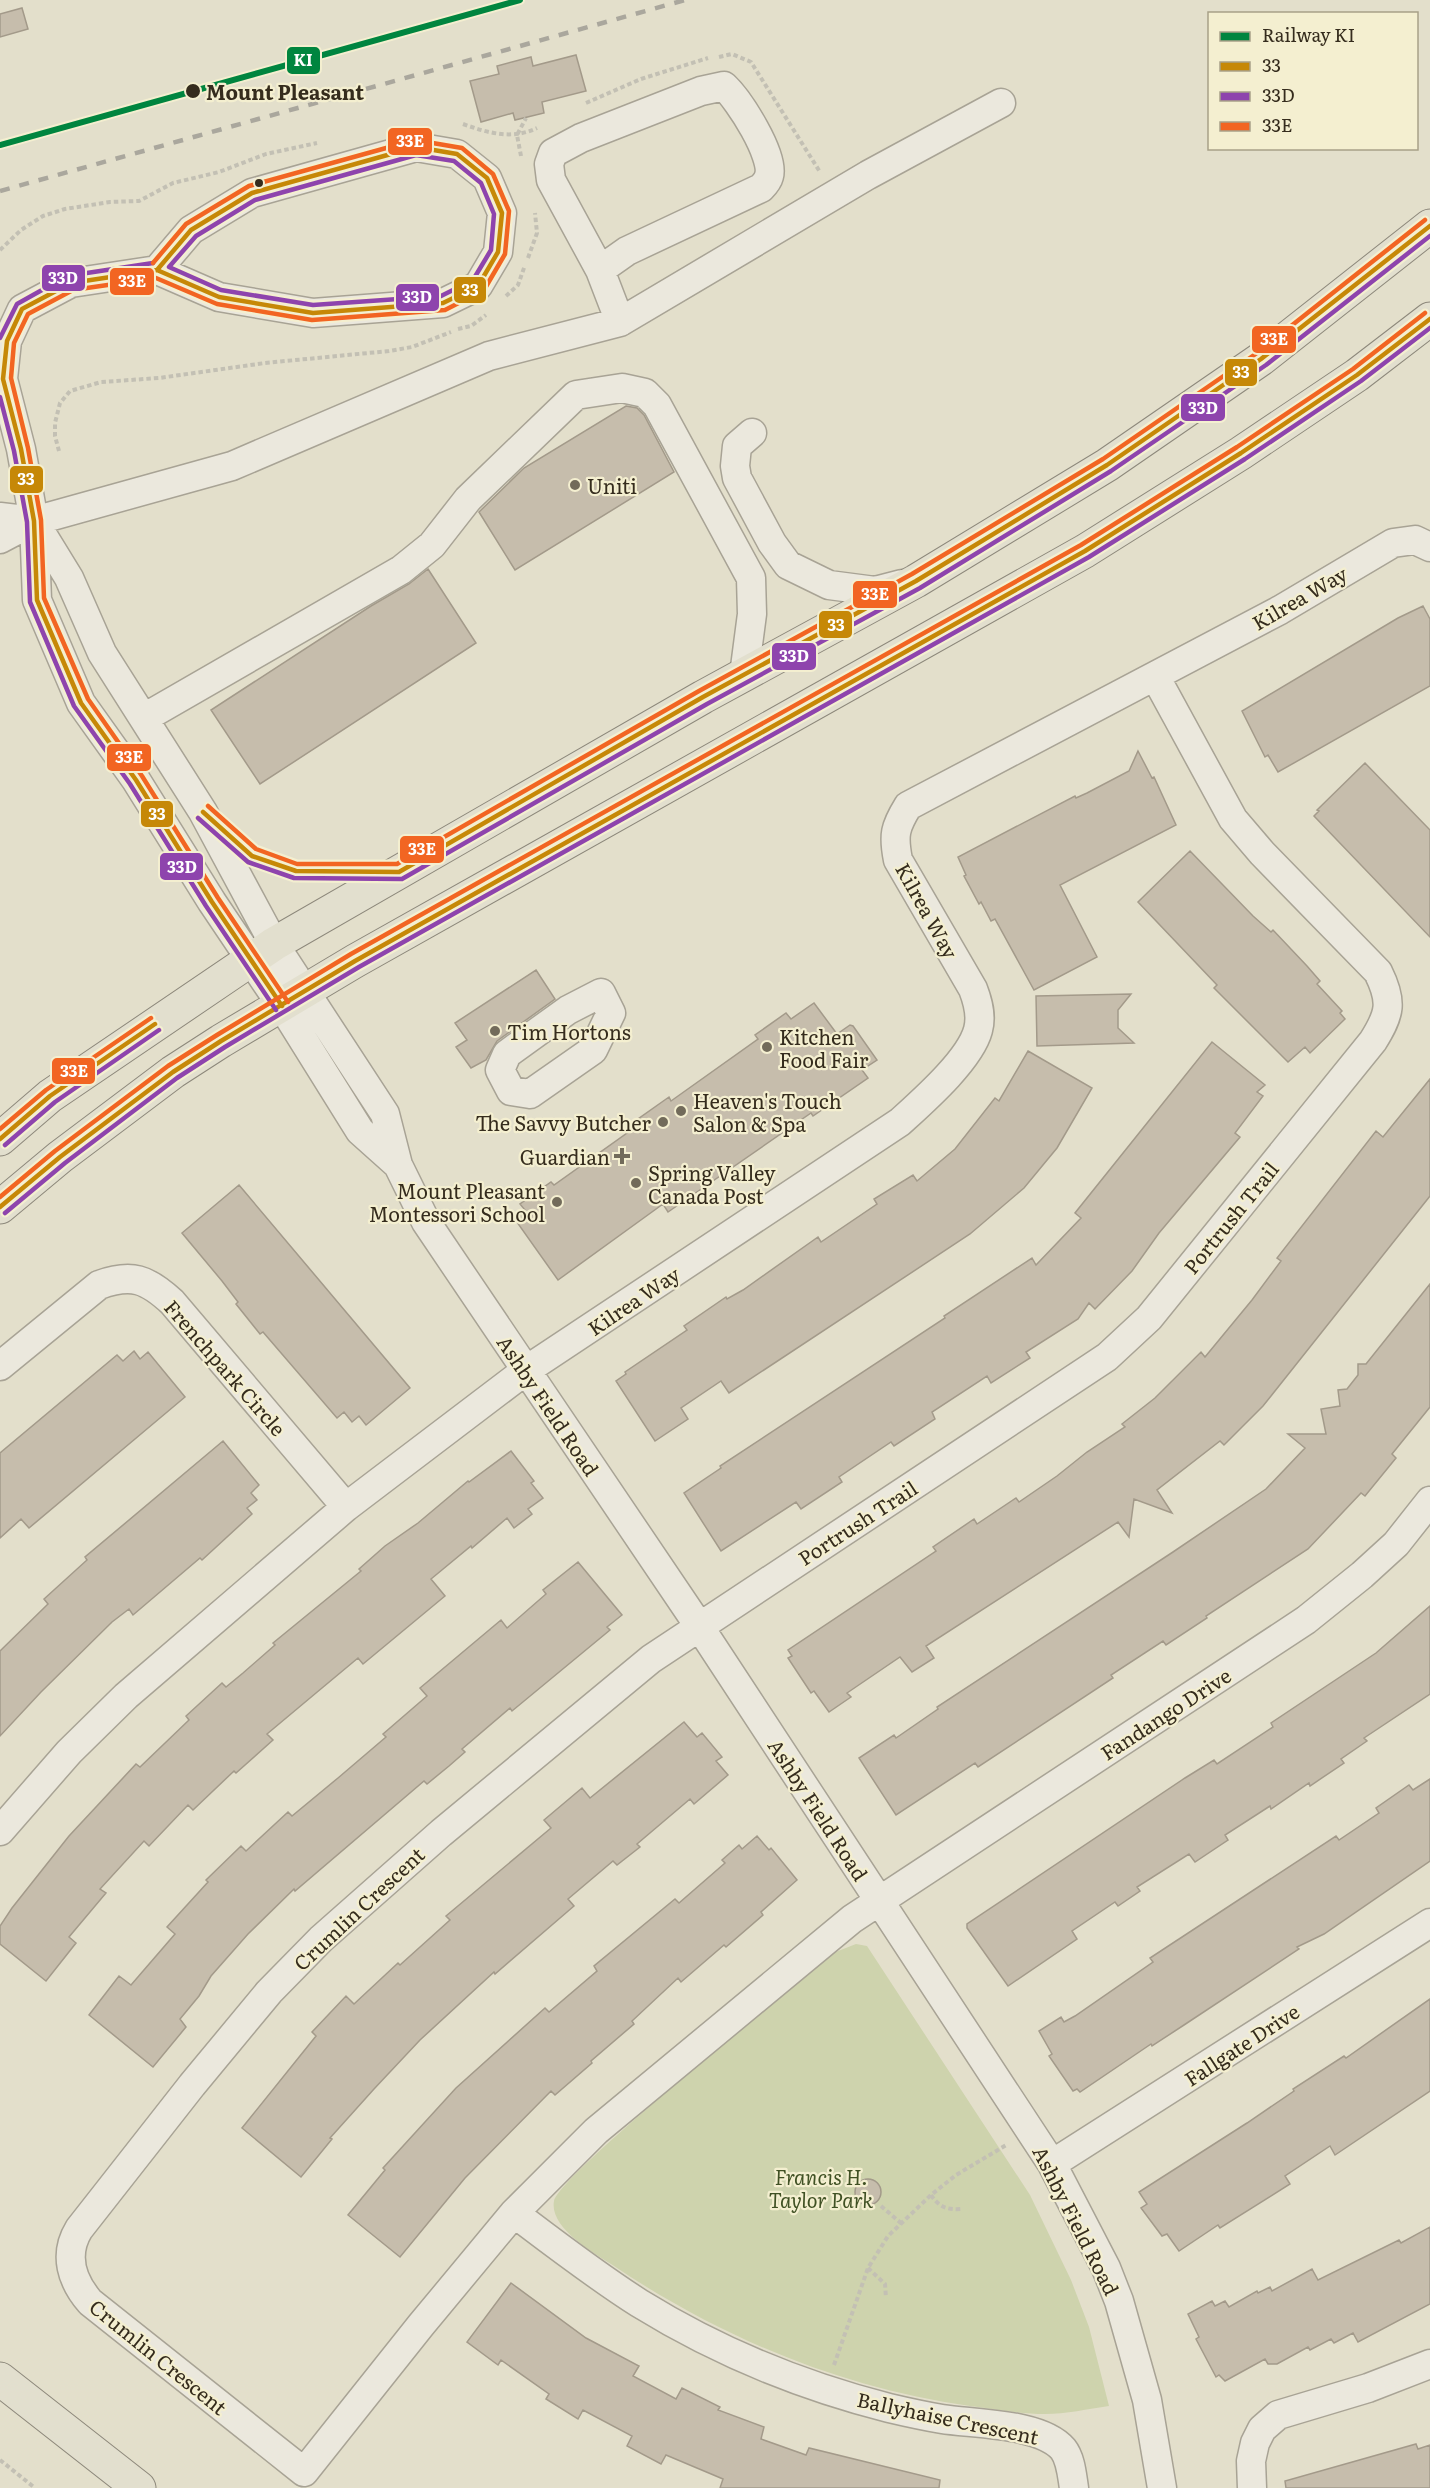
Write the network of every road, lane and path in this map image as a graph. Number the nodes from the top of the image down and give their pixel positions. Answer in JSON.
{"nodes":[{"id":1,"x":1001,"y":103,"type":"dead end"},
{"id":2,"x":1430,"y":226,"type":"edge"},
{"id":3,"x":158,"y":270,"type":"junction"},
{"id":4,"x":600,"y":270,"type":"junction"},
{"id":5,"x":1430,"y":319,"type":"edge"},
{"id":6,"x":620,"y":322,"type":"junction"},
{"id":7,"x":752,"y":433,"type":"dead end"},
{"id":8,"x":0,"y":517,"type":"edge"},
{"id":9,"x":34,"y":521,"type":"junction"},
{"id":10,"x":0,"y":539,"type":"edge"},
{"id":11,"x":1430,"y":547,"type":"edge"},
{"id":12,"x":916,"y":581,"type":"junction"},
{"id":13,"x":744,"y":675,"type":"junction"},
{"id":14,"x":1155,"y":676,"type":"junction"},
{"id":15,"x":144,"y":718,"type":"junction"},
{"id":16,"x":262,"y":952,"type":"junction"},
{"id":17,"x":293,"y":999,"type":"junction"},
{"id":18,"x":0,"y":1139,"type":"edge"},
{"id":19,"x":0,"y":1207,"type":"edge"},
{"id":20,"x":0,"y":1366,"type":"edge"},
{"id":21,"x":525,"y":1371,"type":"junction"},
{"id":22,"x":1430,"y":1501,"type":"edge"},
{"id":23,"x":346,"y":1508,"type":"junction"},
{"id":24,"x":699,"y":1626,"type":"junction"},
{"id":25,"x":0,"y":1832,"type":"edge"},
{"id":26,"x":879,"y":1900,"type":"junction"},
{"id":27,"x":1430,"y":1923,"type":"edge"},
{"id":28,"x":1008,"y":2144,"type":"dead end"},
{"id":29,"x":1052,"y":2164,"type":"junction"},
{"id":30,"x":931,"y":2195,"type":"junction"},
{"id":31,"x":881,"y":2206,"type":"dead end"},
{"id":32,"x":961,"y":2209,"type":"dead end"},
{"id":33,"x":514,"y":2213,"type":"junction"},
{"id":34,"x":902,"y":2224,"type":"junction"},
{"id":35,"x":868,"y":2268,"type":"junction"},
{"id":36,"x":886,"y":2298,"type":"dead end"},
{"id":37,"x":1430,"y":2364,"type":"edge"},
{"id":38,"x":832,"y":2371,"type":"dead end"},
{"id":39,"x":0,"y":2379,"type":"edge"},
{"id":40,"x":0,"y":2460,"type":"edge"},
{"id":41,"x":314,"y":2480,"type":"edge"},
{"id":42,"x":35,"y":2488,"type":"edge"},
{"id":43,"x":139,"y":2488,"type":"edge"},
{"id":44,"x":1074,"y":2488,"type":"edge"},
{"id":45,"x":1162,"y":2488,"type":"edge"},
{"id":46,"x":1252,"y":2488,"type":"edge"}],
"edges":[{"from":1,"to":6,"type":"street"},
{"from":2,"to":12,"type":"main road"},
{"from":3,"to":3,"type":"street"},
{"from":3,"to":9,"type":"street"},
{"from":4,"to":4,"type":"street"},
{"from":4,"to":6,"type":"street"},
{"from":5,"to":17,"type":"main road"},
{"from":6,"to":9,"type":"street"},
{"from":7,"to":12,"type":"street"},
{"from":8,"to":9,"type":"street"},
{"from":9,"to":10,"type":"street"},
{"from":9,"to":15,"type":"street"},
{"from":9,"to":16,"type":"street"},
{"from":11,"to":14,"type":"street","name":"Kilrea Way"},
{"from":12,"to":13,"type":"main road"},
{"from":13,"to":15,"type":"street"},
{"from":13,"to":16,"type":"main road"},
{"from":14,"to":21,"type":"street","name":"Kilrea Way"},
{"from":14,"to":24,"type":"street","name":"Portrush Trail"},
{"from":15,"to":16,"type":"street"},
{"from":16,"to":17,"type":"street","name":"Ashby Field Road"},
{"from":16,"to":18,"type":"main road"},
{"from":17,"to":19,"type":"main road"},
{"from":17,"to":21,"type":"street","name":"Ashby Field Road"},
{"from":20,"to":23,"type":"street","name":"Frenchpark Circle"},
{"from":21,"to":23,"type":"street"},
{"from":21,"to":24,"type":"street","name":"Ashby Field Road"},
{"from":22,"to":26,"type":"street","name":"Fandango Drive"},
{"from":23,"to":25,"type":"street"},
{"from":24,"to":26,"type":"street","name":"Ashby Field Road"},
{"from":24,"to":41,"type":"street","name":"Crumlin Crescent"},
{"from":26,"to":29,"type":"street","name":"Ashby Field Road"},
{"from":26,"to":33,"type":"street","name":"Crumlin Crescent"},
{"from":27,"to":29,"type":"street","name":"Fallgate Drive"},
{"from":28,"to":30,"type":"path"},
{"from":29,"to":45,"type":"street","name":"Ashby Field Road"},
{"from":30,"to":32,"type":"path"},
{"from":30,"to":34,"type":"path"},
{"from":31,"to":34,"type":"path"},
{"from":33,"to":41,"type":"street","name":"Crumlin Crescent"},
{"from":33,"to":44,"type":"street","name":"Ballyhaise Crescent"},
{"from":34,"to":35,"type":"path"},
{"from":35,"to":36,"type":"path"},
{"from":35,"to":38,"type":"path"},
{"from":37,"to":46,"type":"street"},
{"from":39,"to":43,"type":"main road"},
{"from":40,"to":42,"type":"path"}]}
